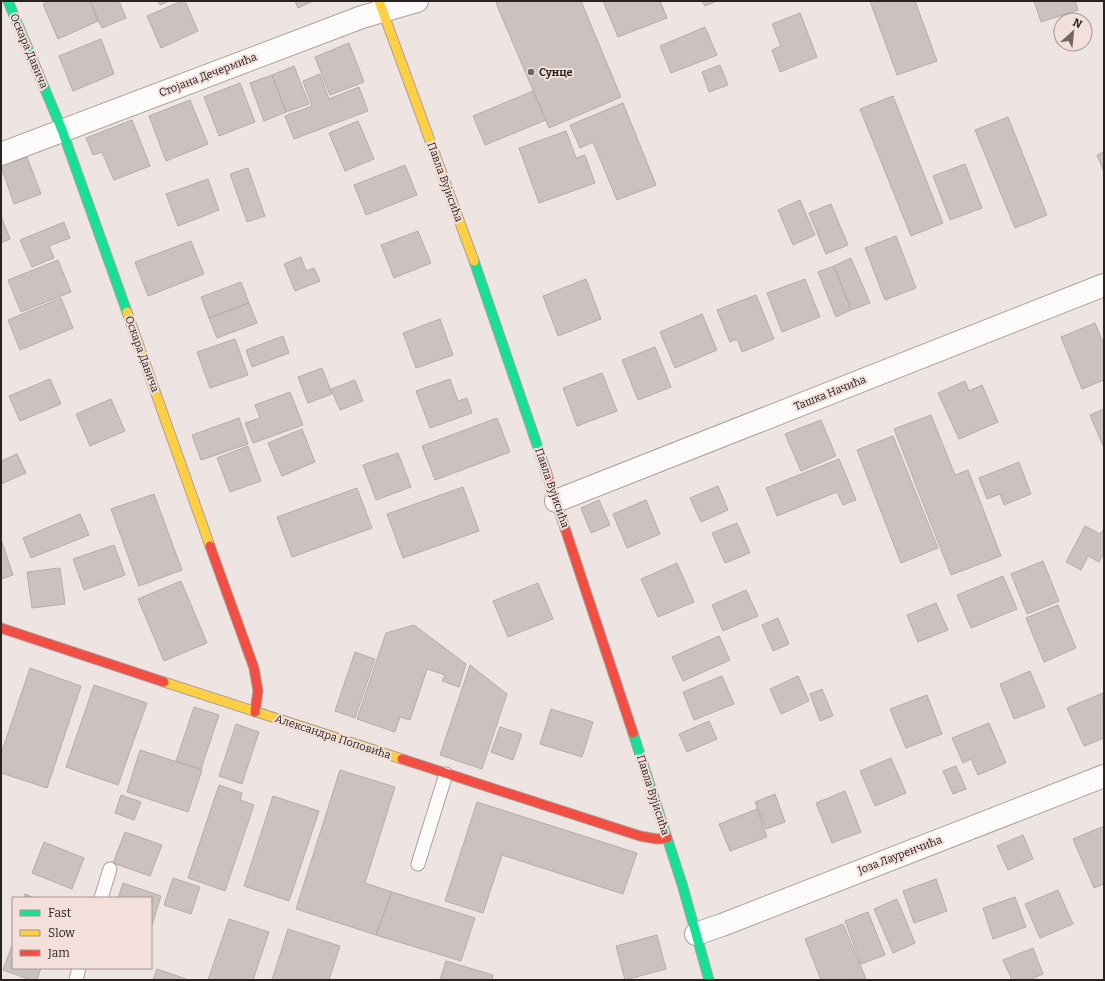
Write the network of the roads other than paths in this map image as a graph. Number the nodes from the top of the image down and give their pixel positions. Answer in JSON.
{"nodes":[{"id":1,"x":8,"y":1,"type":"edge"},
{"id":2,"x":417,"y":1,"type":"edge"},
{"id":3,"x":380,"y":6,"type":"edge"},
{"id":4,"x":62,"y":130,"type":"junction"},
{"id":5,"x":1,"y":154,"type":"edge"},
{"id":6,"x":1104,"y":285,"type":"edge"},
{"id":7,"x":556,"y":501,"type":"junction"},
{"id":8,"x":1,"y":628,"type":"edge"},
{"id":9,"x":255,"y":712,"type":"junction"},
{"id":10,"x":446,"y":774,"type":"junction"},
{"id":11,"x":1104,"y":776,"type":"edge"},
{"id":12,"x":667,"y":838,"type":"junction"},
{"id":13,"x":418,"y":864,"type":"dead end"},
{"id":14,"x":110,"y":869,"type":"dead end"},
{"id":15,"x":101,"y":897,"type":"edge"},
{"id":16,"x":696,"y":934,"type":"junction"},
{"id":17,"x":79,"y":969,"type":"edge"},
{"id":18,"x":76,"y":980,"type":"edge"},
{"id":19,"x":709,"y":980,"type":"edge"}],
"edges":[{"from":1,"to":4,"type":"street","name":"Оскара Давича"},
{"from":2,"to":3,"type":"street","name":"Стојана Дечермића"},
{"from":3,"to":4,"type":"street","name":"Стојана Дечермића"},
{"from":3,"to":7,"type":"street","name":"Павла Вујисића"},
{"from":4,"to":5,"type":"street","name":"Стојана Дечермића"},
{"from":4,"to":9,"type":"street","name":"Оскара Давича"},
{"from":6,"to":7,"type":"street","name":"Ташка Начића"},
{"from":7,"to":12,"type":"street","name":"Павла Вујисића"},
{"from":8,"to":9,"type":"street","name":"Александра Поповића"},
{"from":9,"to":10,"type":"street","name":"Александра Поповића"},
{"from":10,"to":12,"type":"street","name":"Александра Поповића"},
{"from":10,"to":13,"type":"lane"},
{"from":11,"to":16,"type":"street","name":"Јоза Лауренчића"},
{"from":12,"to":16,"type":"street","name":"Павла Вујисића"},
{"from":14,"to":15,"type":"lane"},
{"from":16,"to":19,"type":"street","name":"Павла Вујисића"},
{"from":17,"to":18,"type":"lane"}]}
